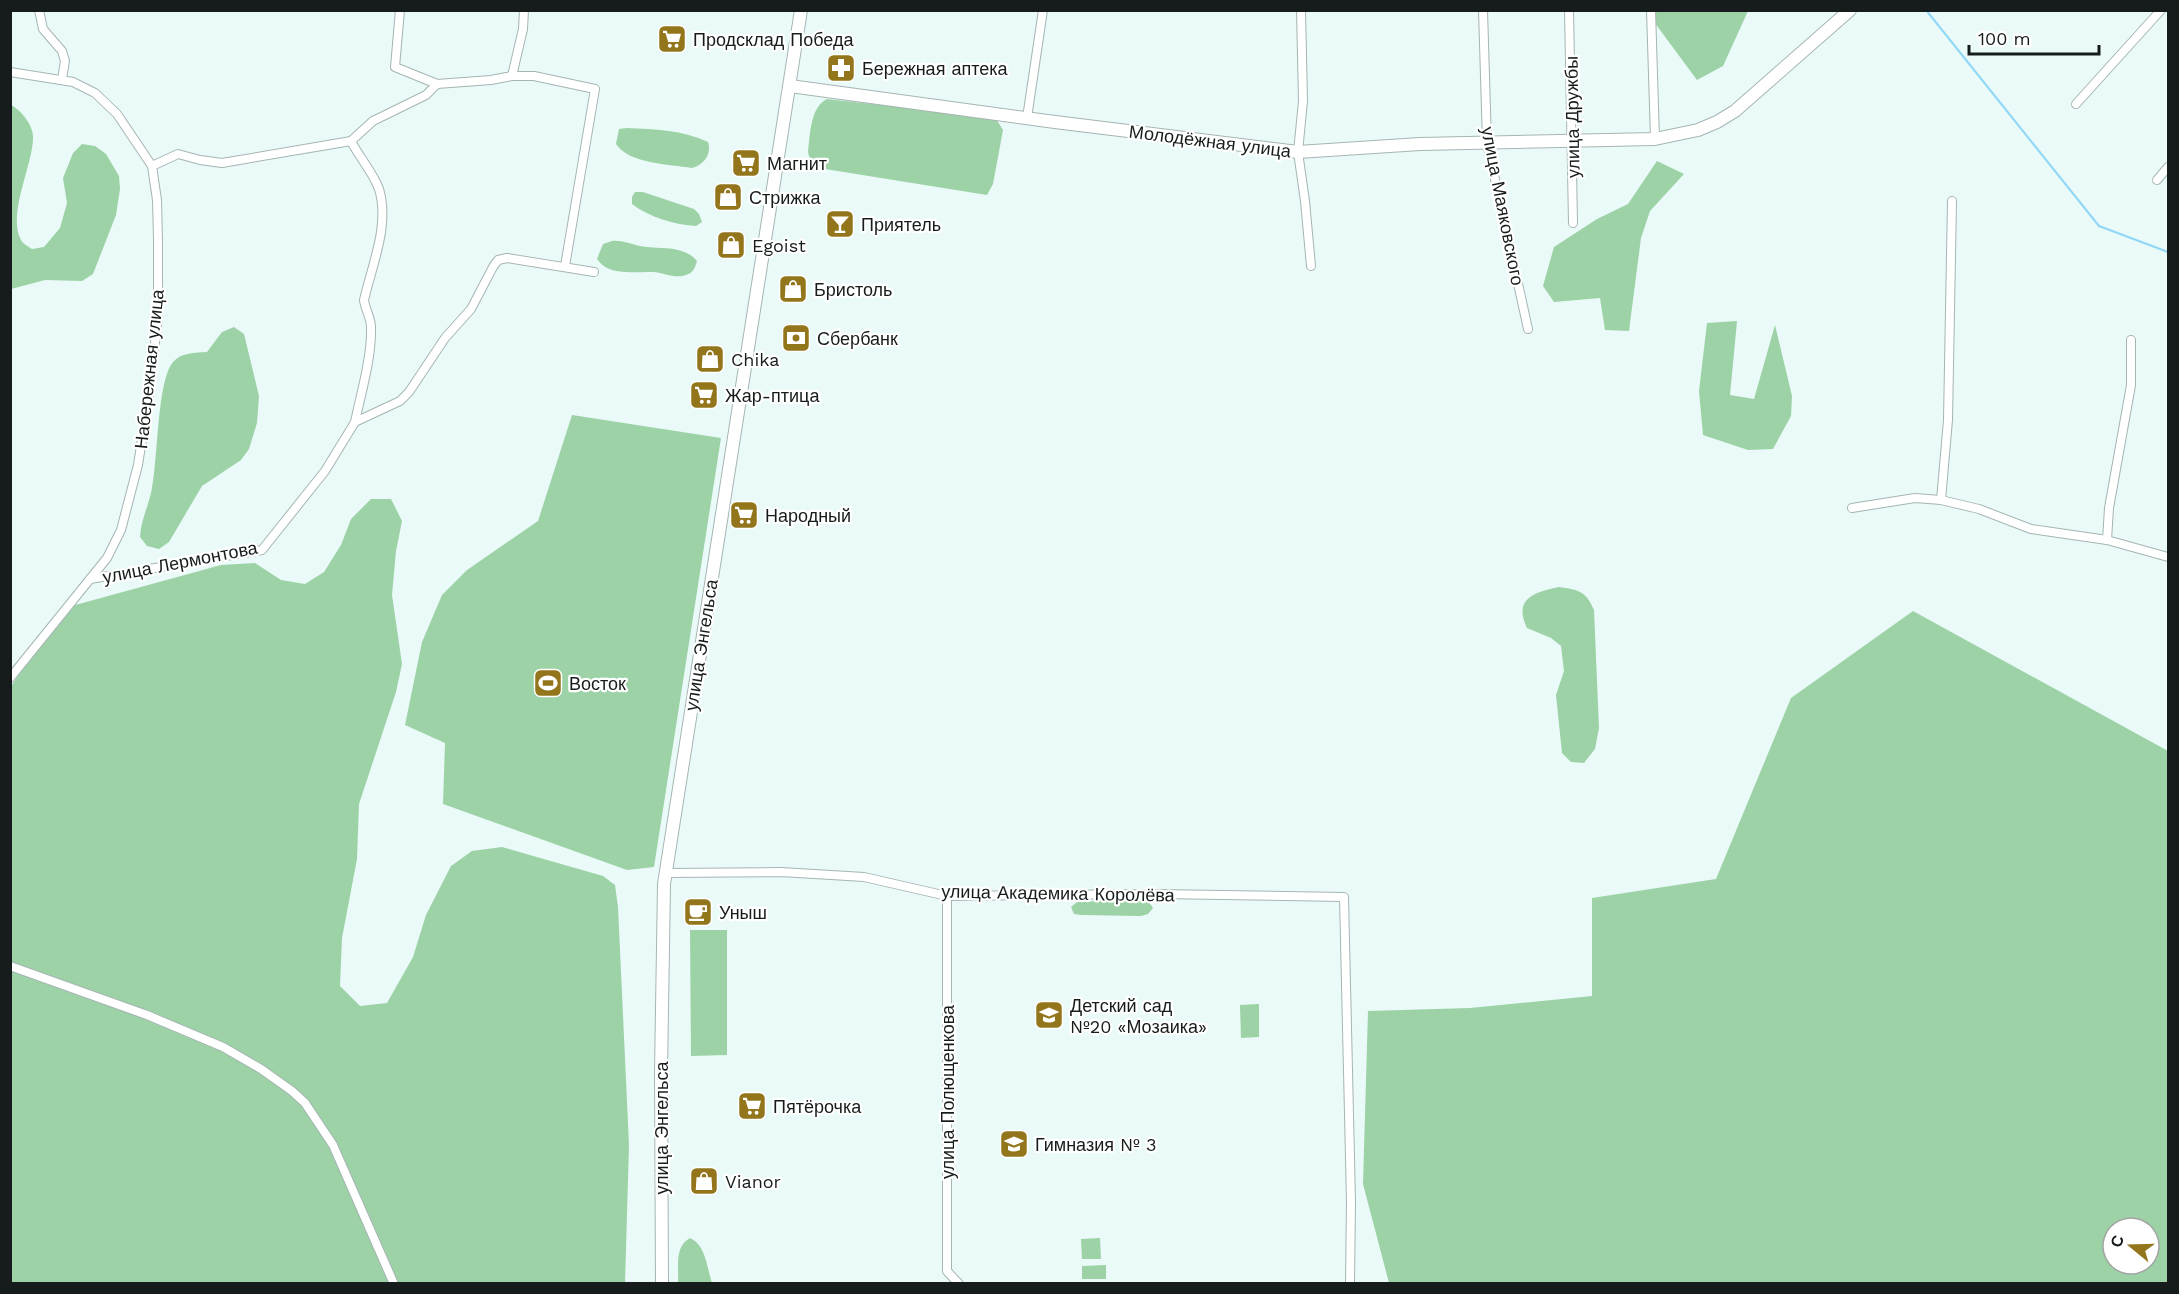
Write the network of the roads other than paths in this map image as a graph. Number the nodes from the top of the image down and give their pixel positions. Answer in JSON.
{"nodes":[{"id":1,"x":39,"y":10,"type":"edge"},
{"id":2,"x":400,"y":10,"type":"edge"},
{"id":3,"x":524,"y":10,"type":"edge"},
{"id":4,"x":801,"y":10,"type":"edge"},
{"id":5,"x":1043,"y":10,"type":"edge"},
{"id":6,"x":1301,"y":10,"type":"edge"},
{"id":7,"x":1483,"y":10,"type":"edge"},
{"id":8,"x":1569,"y":10,"type":"edge"},
{"id":9,"x":1651,"y":10,"type":"edge"},
{"id":10,"x":1850,"y":10,"type":"edge"},
{"id":11,"x":2161,"y":10,"type":"edge"},
{"id":12,"x":10,"y":72,"type":"edge"},
{"id":13,"x":513,"y":76,"type":"junction"},
{"id":14,"x":62,"y":79,"type":"junction"},
{"id":15,"x":437,"y":84,"type":"junction"},
{"id":16,"x":790,"y":86,"type":"junction"},
{"id":17,"x":2076,"y":104,"type":"dead end"},
{"id":18,"x":1027,"y":118,"type":"junction"},
{"id":19,"x":1655,"y":139,"type":"junction"},
{"id":20,"x":351,"y":141,"type":"junction"},
{"id":21,"x":1573,"y":142,"type":"junction"},
{"id":22,"x":1487,"y":143,"type":"junction"},
{"id":23,"x":1298,"y":152,"type":"junction"},
{"id":24,"x":152,"y":166,"type":"junction"},
{"id":25,"x":2169,"y":167,"type":"edge"},
{"id":26,"x":2157,"y":180,"type":"dead end"},
{"id":27,"x":1952,"y":201,"type":"dead end"},
{"id":28,"x":1573,"y":223,"type":"dead end"},
{"id":29,"x":565,"y":266,"type":"junction"},
{"id":30,"x":1311,"y":266,"type":"dead end"},
{"id":31,"x":594,"y":272,"type":"dead end"},
{"id":32,"x":1528,"y":329,"type":"dead end"},
{"id":33,"x":2131,"y":340,"type":"dead end"},
{"id":34,"x":355,"y":422,"type":"junction"},
{"id":35,"x":1941,"y":500,"type":"junction"},
{"id":36,"x":1852,"y":508,"type":"dead end"},
{"id":37,"x":2107,"y":540,"type":"junction"},
{"id":38,"x":2169,"y":557,"type":"edge"},
{"id":39,"x":90,"y":579,"type":"junction"},
{"id":40,"x":10,"y":678,"type":"edge"},
{"id":41,"x":665,"y":873,"type":"junction"},
{"id":42,"x":947,"y":896,"type":"junction"},
{"id":43,"x":10,"y":966,"type":"edge"},
{"id":44,"x":394,"y":1284,"type":"edge"},
{"id":45,"x":662,"y":1284,"type":"edge"},
{"id":46,"x":959,"y":1284,"type":"edge"},
{"id":47,"x":1350,"y":1284,"type":"edge"}],
"edges":[{"from":1,"to":14,"type":"street"},
{"from":2,"to":15,"type":"street"},
{"from":3,"to":13,"type":"street"},
{"from":4,"to":16,"type":"main road","name":"улица Энгельса"},
{"from":5,"to":18,"type":"street"},
{"from":6,"to":23,"type":"street"},
{"from":7,"to":22,"type":"street","name":"улица Маяковского"},
{"from":8,"to":21,"type":"street","name":"улица Дружбы"},
{"from":9,"to":19,"type":"street"},
{"from":10,"to":19,"type":"main road","name":"Молодёжная улица"},
{"from":11,"to":17,"type":"street"},
{"from":12,"to":14,"type":"street","name":"Набережная улица"},
{"from":13,"to":15,"type":"street"},
{"from":13,"to":29,"type":"street"},
{"from":14,"to":24,"type":"street","name":"Набережная улица"},
{"from":15,"to":20,"type":"street"},
{"from":16,"to":18,"type":"main road","name":"Молодёжная улица"},
{"from":16,"to":41,"type":"main road","name":"улица Энгельса"},
{"from":18,"to":23,"type":"main road","name":"Молодёжная улица"},
{"from":19,"to":21,"type":"main road","name":"Молодёжная улица"},
{"from":20,"to":24,"type":"street"},
{"from":20,"to":34,"type":"street"},
{"from":21,"to":22,"type":"main road","name":"Молодёжная улица"},
{"from":21,"to":28,"type":"street","name":"улица Дружбы"},
{"from":22,"to":23,"type":"main road","name":"Молодёжная улица"},
{"from":22,"to":32,"type":"street","name":"улица Маяковского"},
{"from":23,"to":30,"type":"street"},
{"from":24,"to":39,"type":"street","name":"Набережная улица"},
{"from":25,"to":26,"type":"street"},
{"from":27,"to":35,"type":"street"},
{"from":29,"to":31,"type":"street"},
{"from":29,"to":34,"type":"street"},
{"from":33,"to":37,"type":"street"},
{"from":34,"to":39,"type":"street","name":"улица Лермонтова"},
{"from":35,"to":36,"type":"street"},
{"from":35,"to":37,"type":"street"},
{"from":37,"to":38,"type":"street"},
{"from":39,"to":40,"type":"street","name":"Набережная улица"},
{"from":41,"to":42,"type":"street","name":"улица Академика Королёва"},
{"from":41,"to":45,"type":"main road","name":"улица Энгельса"},
{"from":42,"to":46,"type":"street","name":"улица Полющенкова"},
{"from":42,"to":47,"type":"street","name":"улица Академика Королёва"},
{"from":43,"to":44,"type":"street"}]}
